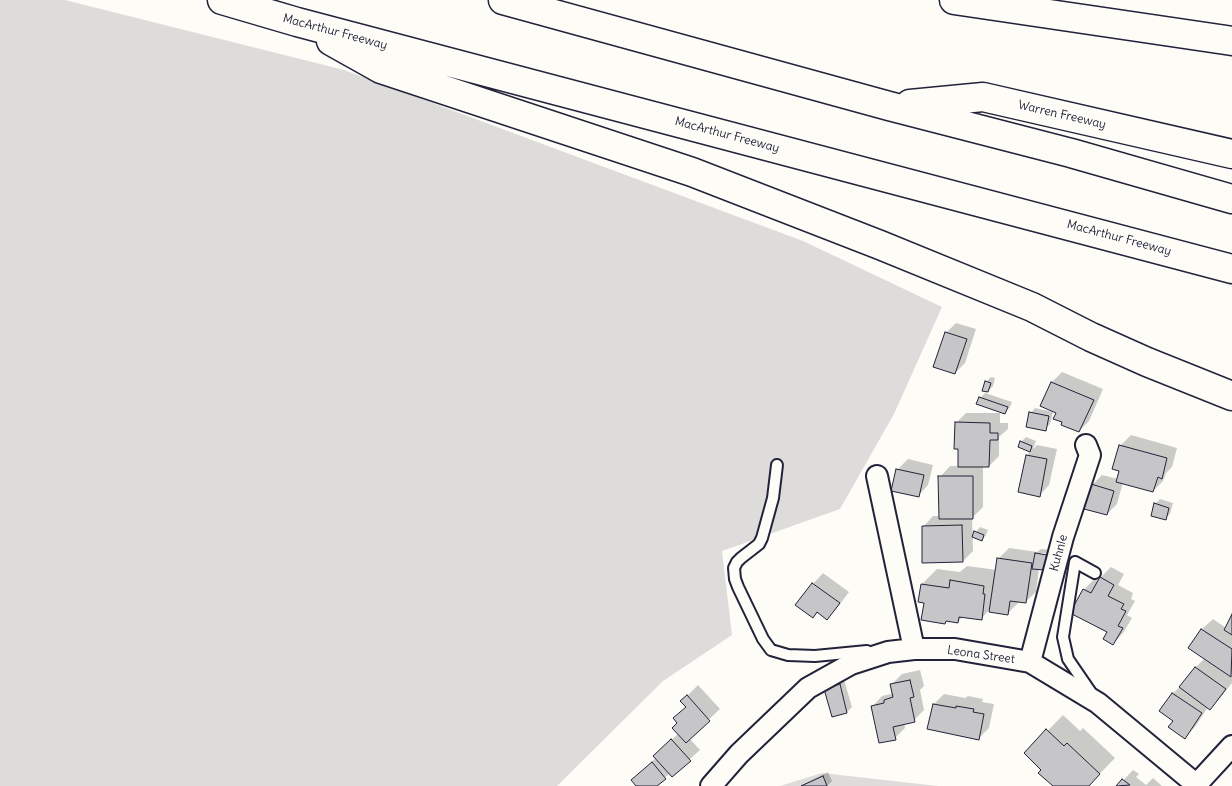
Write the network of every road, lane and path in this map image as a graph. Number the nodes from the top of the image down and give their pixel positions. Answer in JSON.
{"nodes":[{"id":1,"x":222,"y":0,"type":"edge"},
{"id":2,"x":503,"y":0,"type":"edge"},
{"id":3,"x":954,"y":0,"type":"edge"},
{"id":4,"x":297,"y":22,"type":"junction"},
{"id":5,"x":1232,"y":22,"type":"edge"},
{"id":6,"x":1124,"y":26,"type":"junction"},
{"id":7,"x":1232,"y":41,"type":"edge"},
{"id":8,"x":889,"y":106,"type":"junction"},
{"id":9,"x":1232,"y":154,"type":"edge"},
{"id":10,"x":1232,"y":199,"type":"edge"},
{"id":11,"x":1232,"y":269,"type":"edge"},
{"id":12,"x":1232,"y":396,"type":"edge"},
{"id":13,"x":1086,"y":445,"type":"dead end"},
{"id":14,"x":777,"y":465,"type":"dead end"},
{"id":15,"x":877,"y":476,"type":"dead end"},
{"id":16,"x":1094,"y":573,"type":"dead end"},
{"id":17,"x":914,"y":649,"type":"junction"},
{"id":18,"x":888,"y":652,"type":"junction"},
{"id":19,"x":1030,"y":662,"type":"junction"},
{"id":20,"x":1098,"y":703,"type":"junction"},
{"id":21,"x":1232,"y":746,"type":"edge"},
{"id":22,"x":1197,"y":785,"type":"edge"},
{"id":23,"x":711,"y":786,"type":"edge"}],
"edges":[{"from":1,"to":4,"type":"highway","name":"MacArthur Freeway"},
{"from":2,"to":8,"type":"highway"},
{"from":3,"to":6,"type":"highway"},
{"from":4,"to":11,"type":"highway","name":"MacArthur Freeway"},
{"from":4,"to":12,"type":"highway"},
{"from":5,"to":6,"type":"highway"},
{"from":6,"to":7,"type":"highway"},
{"from":8,"to":9,"type":"highway","name":"Warren Freeway"},
{"from":8,"to":10,"type":"highway"},
{"from":13,"to":19,"type":"street","name":"Kuhnle"},
{"from":14,"to":18,"type":"lane"},
{"from":15,"to":17,"type":"street"},
{"from":16,"to":20,"type":"lane"},
{"from":17,"to":18,"type":"street","name":"Leona Street"},
{"from":17,"to":19,"type":"street","name":"Leona Street"},
{"from":18,"to":23,"type":"street","name":"Leona Street"},
{"from":19,"to":20,"type":"street","name":"Leona Street"},
{"from":20,"to":22,"type":"street","name":"Leona Street"},
{"from":21,"to":22,"type":"street"}]}
